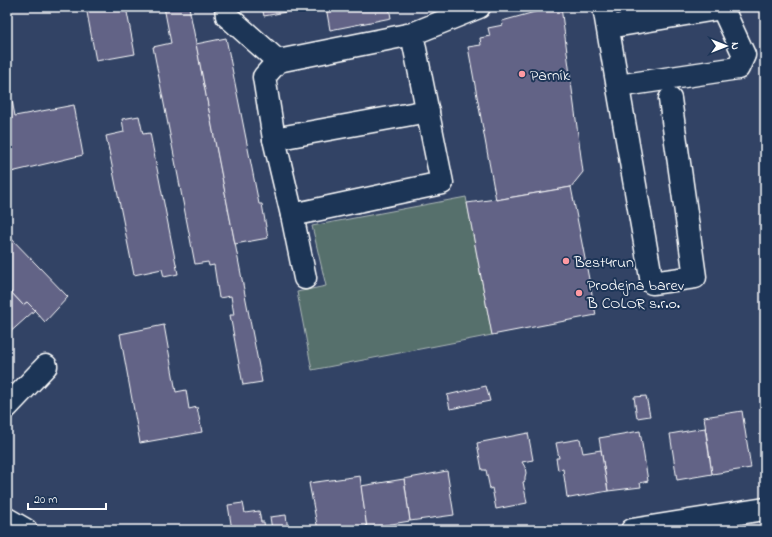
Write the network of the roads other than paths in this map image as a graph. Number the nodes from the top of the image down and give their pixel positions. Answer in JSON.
{"nodes":[{"id":1,"x":226,"y":7,"type":"edge"},
{"id":2,"x":479,"y":7,"type":"edge"},
{"id":3,"x":722,"y":7,"type":"edge"},
{"id":4,"x":606,"y":17,"type":"edge"},
{"id":5,"x":412,"y":34,"type":"junction"},
{"id":6,"x":278,"y":61,"type":"junction"},
{"id":7,"x":618,"y":86,"type":"junction"},
{"id":8,"x":670,"y":99,"type":"dead end"},
{"id":9,"x":428,"y":111,"type":"junction"},
{"id":10,"x":274,"y":139,"type":"junction"},
{"id":11,"x":292,"y":214,"type":"junction"},
{"id":12,"x":305,"y":278,"type":"dead end"},
{"id":13,"x":46,"y":366,"type":"dead end"},
{"id":14,"x":7,"y":407,"type":"edge"},
{"id":15,"x":765,"y":509,"type":"edge"},
{"id":16,"x":7,"y":519,"type":"edge"},
{"id":17,"x":26,"y":530,"type":"edge"},
{"id":18,"x":632,"y":530,"type":"edge"}],
"edges":[{"from":1,"to":6,"type":"street"},
{"from":2,"to":5,"type":"street"},
{"from":3,"to":4,"type":"street"},
{"from":3,"to":7,"type":"street"},
{"from":4,"to":7,"type":"street"},
{"from":5,"to":6,"type":"street"},
{"from":5,"to":9,"type":"street"},
{"from":6,"to":10,"type":"street"},
{"from":7,"to":8,"type":"street"},
{"from":9,"to":10,"type":"street"},
{"from":9,"to":11,"type":"street"},
{"from":10,"to":11,"type":"street"},
{"from":11,"to":12,"type":"street"},
{"from":13,"to":14,"type":"street"},
{"from":15,"to":18,"type":"street"},
{"from":16,"to":17,"type":"street"}]}
